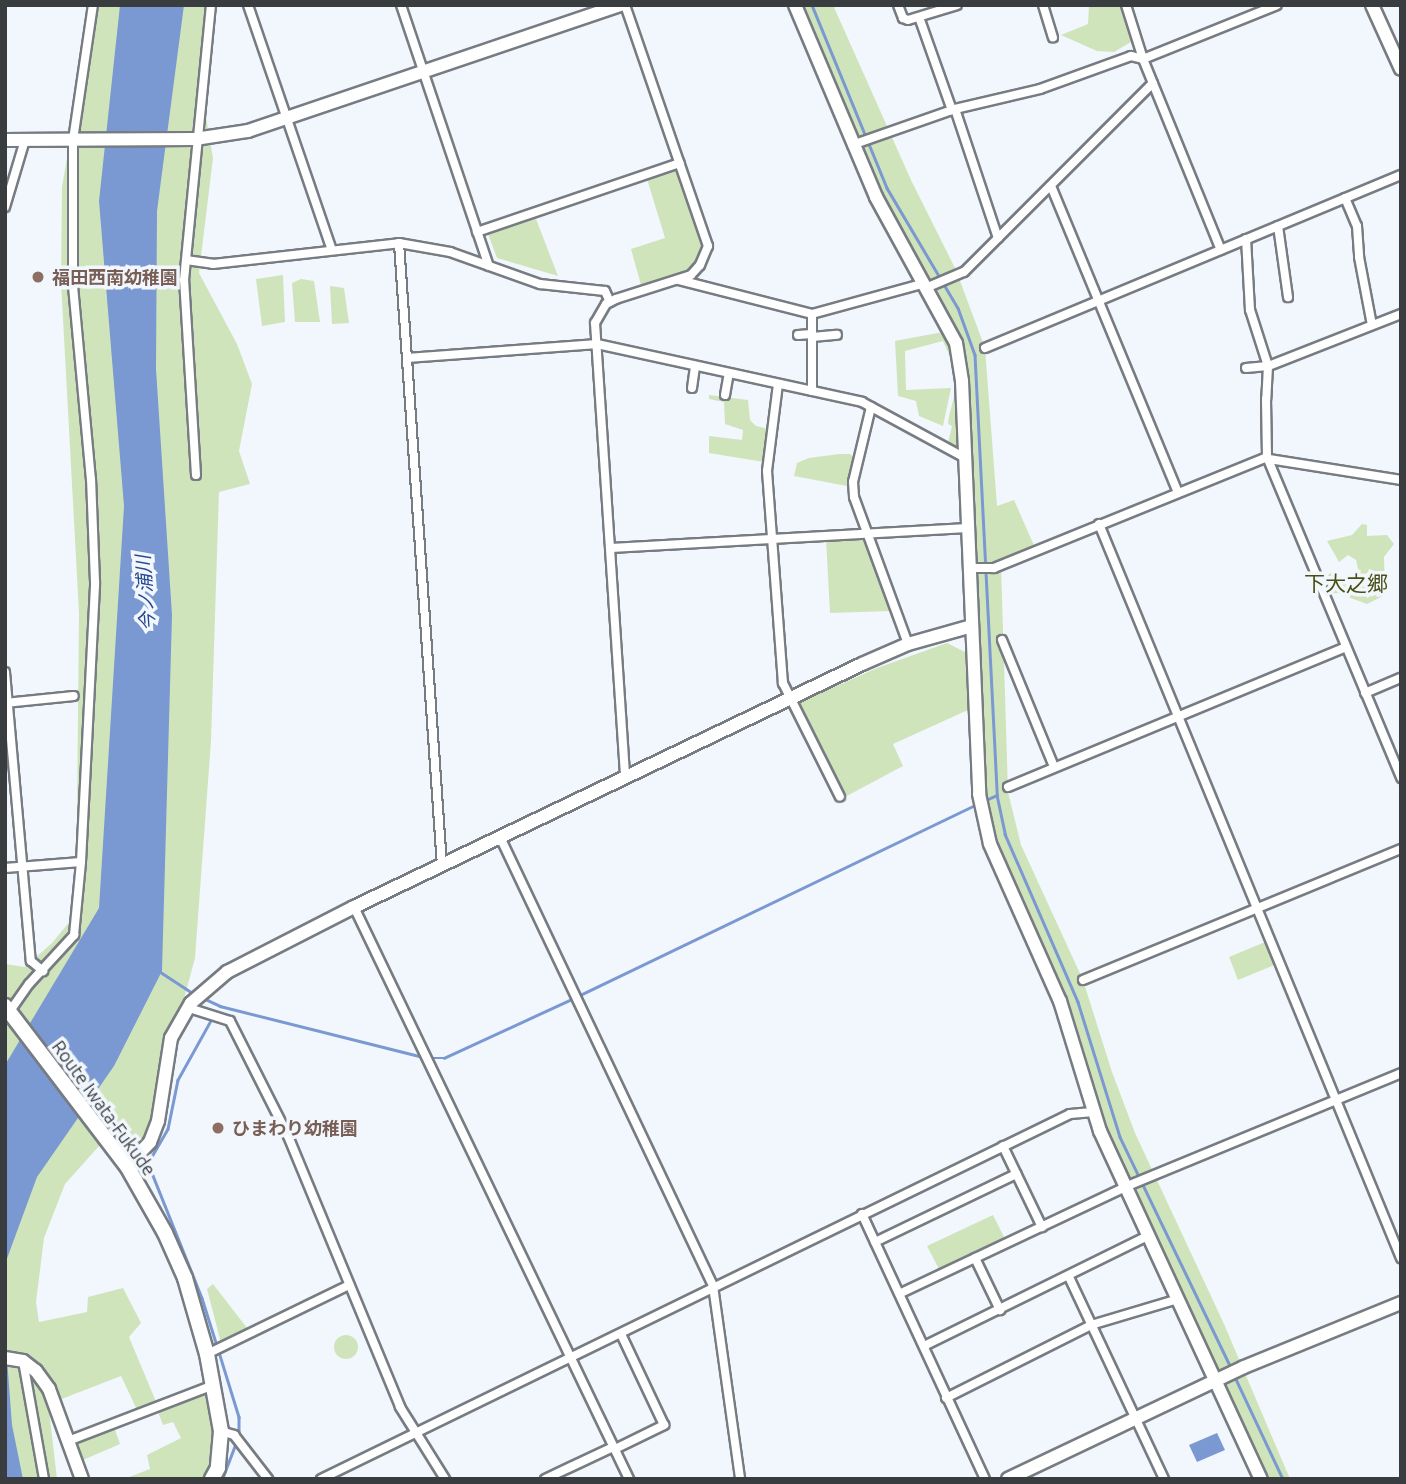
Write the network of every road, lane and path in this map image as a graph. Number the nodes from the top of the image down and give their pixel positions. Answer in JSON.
{"nodes":[{"id":1,"x":93,"y":5,"type":"edge"},
{"id":2,"x":248,"y":5,"type":"edge"},
{"id":3,"x":401,"y":5,"type":"edge"},
{"id":4,"x":620,"y":5,"type":"edge"},
{"id":5,"x":625,"y":5,"type":"edge"},
{"id":6,"x":795,"y":5,"type":"edge"},
{"id":7,"x":898,"y":5,"type":"edge"},
{"id":8,"x":957,"y":5,"type":"edge"},
{"id":9,"x":1043,"y":5,"type":"edge"},
{"id":10,"x":1126,"y":5,"type":"edge"},
{"id":11,"x":1277,"y":5,"type":"edge"},
{"id":12,"x":1372,"y":5,"type":"edge"},
{"id":13,"x":211,"y":6,"type":"edge"},
{"id":14,"x":919,"y":17,"type":"junction"},
{"id":15,"x":1053,"y":38,"type":"dead end"},
{"id":16,"x":1396,"y":49,"type":"edge"},
{"id":17,"x":1143,"y":58,"type":"junction"},
{"id":18,"x":1401,"y":69,"type":"edge"},
{"id":19,"x":424,"y":72,"type":"junction"},
{"id":20,"x":1153,"y":83,"type":"junction"},
{"id":21,"x":954,"y":110,"type":"junction"},
{"id":22,"x":288,"y":120,"type":"junction"},
{"id":23,"x":197,"y":139,"type":"junction"},
{"id":24,"x":5,"y":140,"type":"edge"},
{"id":25,"x":25,"y":140,"type":"junction"},
{"id":26,"x":75,"y":141,"type":"junction"},
{"id":27,"x":855,"y":144,"type":"junction"},
{"id":28,"x":680,"y":163,"type":"junction"},
{"id":29,"x":1401,"y":175,"type":"edge"},
{"id":30,"x":1051,"y":186,"type":"junction"},
{"id":31,"x":1345,"y":198,"type":"junction"},
{"id":32,"x":5,"y":207,"type":"edge"},
{"id":33,"x":1278,"y":226,"type":"junction"},
{"id":34,"x":477,"y":232,"type":"junction"},
{"id":35,"x":998,"y":239,"type":"junction"},
{"id":36,"x":1246,"y":239,"type":"junction"},
{"id":37,"x":399,"y":243,"type":"junction"},
{"id":38,"x":331,"y":248,"type":"junction"},
{"id":39,"x":1221,"y":250,"type":"junction"},
{"id":40,"x":186,"y":260,"type":"junction"},
{"id":41,"x":489,"y":266,"type":"junction"},
{"id":42,"x":679,"y":280,"type":"junction"},
{"id":43,"x":926,"y":285,"type":"junction"},
{"id":44,"x":1288,"y":297,"type":"dead end"},
{"id":45,"x":1099,"y":300,"type":"junction"},
{"id":46,"x":610,"y":302,"type":"junction"},
{"id":47,"x":812,"y":314,"type":"junction"},
{"id":48,"x":1401,"y":314,"type":"edge"},
{"id":49,"x":1372,"y":325,"type":"junction"},
{"id":50,"x":798,"y":335,"type":"dead end"},
{"id":51,"x":812,"y":335,"type":"junction"},
{"id":52,"x":837,"y":335,"type":"dead end"},
{"id":53,"x":597,"y":344,"type":"junction"},
{"id":54,"x":985,"y":348,"type":"dead end"},
{"id":55,"x":407,"y":358,"type":"junction"},
{"id":56,"x":695,"y":366,"type":"junction"},
{"id":57,"x":1268,"y":366,"type":"junction"},
{"id":58,"x":1246,"y":368,"type":"dead end"},
{"id":59,"x":729,"y":373,"type":"junction"},
{"id":60,"x":778,"y":384,"type":"junction"},
{"id":61,"x":692,"y":388,"type":"dead end"},
{"id":62,"x":813,"y":391,"type":"junction"},
{"id":63,"x":725,"y":396,"type":"dead end"},
{"id":64,"x":871,"y":407,"type":"junction"},
{"id":65,"x":965,"y":458,"type":"junction"},
{"id":66,"x":1268,"y":458,"type":"junction"},
{"id":67,"x":197,"y":475,"type":"dead end"},
{"id":68,"x":1401,"y":480,"type":"edge"},
{"id":69,"x":1178,"y":492,"type":"junction"},
{"id":70,"x":1099,"y":524,"type":"junction"},
{"id":71,"x":967,"y":528,"type":"junction"},
{"id":72,"x":868,"y":534,"type":"junction"},
{"id":73,"x":772,"y":539,"type":"junction"},
{"id":74,"x":611,"y":548,"type":"junction"},
{"id":75,"x":972,"y":568,"type":"junction"},
{"id":76,"x":972,"y":626,"type":"junction"},
{"id":77,"x":1002,"y":640,"type":"dead end"},
{"id":78,"x":908,"y":644,"type":"junction"},
{"id":79,"x":1346,"y":647,"type":"junction"},
{"id":80,"x":5,"y":672,"type":"edge"},
{"id":81,"x":1401,"y":678,"type":"edge"},
{"id":82,"x":1365,"y":693,"type":"junction"},
{"id":83,"x":74,"y":696,"type":"dead end"},
{"id":84,"x":790,"y":698,"type":"junction"},
{"id":85,"x":7,"y":703,"type":"edge"},
{"id":86,"x":1177,"y":715,"type":"junction"},
{"id":87,"x":1054,"y":767,"type":"junction"},
{"id":88,"x":625,"y":777,"type":"junction"},
{"id":89,"x":1401,"y":778,"type":"edge"},
{"id":90,"x":1008,"y":786,"type":"dead end"},
{"id":91,"x":839,"y":797,"type":"dead end"},
{"id":92,"x":500,"y":837,"type":"junction"},
{"id":93,"x":1401,"y":849,"type":"edge"},
{"id":94,"x":80,"y":862,"type":"junction"},
{"id":95,"x":442,"y":865,"type":"junction"},
{"id":96,"x":24,"y":866,"type":"junction"},
{"id":97,"x":5,"y":868,"type":"edge"},
{"id":98,"x":354,"y":906,"type":"junction"},
{"id":99,"x":1257,"y":908,"type":"junction"},
{"id":100,"x":43,"y":971,"type":"junction"},
{"id":101,"x":1083,"y":980,"type":"dead end"},
{"id":102,"x":188,"y":1008,"type":"junction"},
{"id":103,"x":7,"y":1009,"type":"edge"},
{"id":104,"x":1401,"y":1073,"type":"edge"},
{"id":105,"x":1335,"y":1099,"type":"junction"},
{"id":106,"x":1093,"y":1112,"type":"junction"},
{"id":107,"x":1003,"y":1146,"type":"junction"},
{"id":108,"x":127,"y":1166,"type":"junction"},
{"id":109,"x":1016,"y":1174,"type":"junction"},
{"id":110,"x":1128,"y":1186,"type":"junction"},
{"id":111,"x":862,"y":1214,"type":"junction"},
{"id":112,"x":1041,"y":1227,"type":"junction"},
{"id":113,"x":1148,"y":1237,"type":"junction"},
{"id":114,"x":875,"y":1241,"type":"junction"},
{"id":115,"x":975,"y":1258,"type":"junction"},
{"id":116,"x":1401,"y":1258,"type":"edge"},
{"id":117,"x":1069,"y":1277,"type":"junction"},
{"id":118,"x":349,"y":1285,"type":"junction"},
{"id":119,"x":713,"y":1286,"type":"junction"},
{"id":120,"x":901,"y":1293,"type":"junction"},
{"id":121,"x":1178,"y":1299,"type":"junction"},
{"id":122,"x":1401,"y":1303,"type":"edge"},
{"id":123,"x":1000,"y":1310,"type":"junction"},
{"id":124,"x":1091,"y":1325,"type":"junction"},
{"id":125,"x":621,"y":1334,"type":"junction"},
{"id":126,"x":924,"y":1346,"type":"junction"},
{"id":127,"x":207,"y":1354,"type":"junction"},
{"id":128,"x":13,"y":1359,"type":"edge"},
{"id":129,"x":570,"y":1359,"type":"junction"},
{"id":130,"x":1216,"y":1380,"type":"junction"},
{"id":131,"x":214,"y":1385,"type":"junction"},
{"id":132,"x":946,"y":1398,"type":"junction"},
{"id":133,"x":1135,"y":1419,"type":"junction"},
{"id":134,"x":221,"y":1431,"type":"junction"},
{"id":135,"x":416,"y":1432,"type":"junction"},
{"id":136,"x":68,"y":1441,"type":"junction"},
{"id":137,"x":614,"y":1448,"type":"junction"},
{"id":138,"x":44,"y":1479,"type":"edge"},
{"id":139,"x":82,"y":1479,"type":"edge"},
{"id":140,"x":212,"y":1479,"type":"edge"},
{"id":141,"x":268,"y":1479,"type":"edge"},
{"id":142,"x":321,"y":1479,"type":"edge"},
{"id":143,"x":445,"y":1479,"type":"edge"},
{"id":144,"x":545,"y":1479,"type":"edge"},
{"id":145,"x":629,"y":1479,"type":"edge"},
{"id":146,"x":740,"y":1479,"type":"edge"},
{"id":147,"x":985,"y":1479,"type":"edge"},
{"id":148,"x":1008,"y":1479,"type":"edge"},
{"id":149,"x":1164,"y":1479,"type":"edge"},
{"id":150,"x":1261,"y":1479,"type":"edge"}],
"edges":[{"from":1,"to":26,"type":"street"},
{"from":2,"to":22,"type":"street"},
{"from":3,"to":19,"type":"street"},
{"from":4,"to":19,"type":"street"},
{"from":5,"to":28,"type":"street"},
{"from":6,"to":27,"type":"street"},
{"from":7,"to":14,"type":"street"},
{"from":8,"to":14,"type":"street"},
{"from":9,"to":15,"type":"street"},
{"from":10,"to":17,"type":"street"},
{"from":11,"to":17,"type":"street"},
{"from":12,"to":16,"type":"street"},
{"from":13,"to":23,"type":"street"},
{"from":14,"to":21,"type":"street"},
{"from":16,"to":18,"type":"street"},
{"from":17,"to":20,"type":"street"},
{"from":17,"to":21,"type":"street"},
{"from":19,"to":22,"type":"street"},
{"from":19,"to":34,"type":"street"},
{"from":20,"to":30,"type":"street"},
{"from":20,"to":39,"type":"street"},
{"from":21,"to":27,"type":"street"},
{"from":21,"to":35,"type":"street"},
{"from":22,"to":23,"type":"street"},
{"from":22,"to":38,"type":"street"},
{"from":23,"to":26,"type":"street"},
{"from":23,"to":40,"type":"street"},
{"from":24,"to":25,"type":"street"},
{"from":25,"to":26,"type":"street"},
{"from":25,"to":32,"type":"street"},
{"from":26,"to":94,"type":"street"},
{"from":27,"to":43,"type":"street"},
{"from":28,"to":34,"type":"street"},
{"from":28,"to":42,"type":"street"},
{"from":29,"to":31,"type":"street"},
{"from":30,"to":35,"type":"street"},
{"from":30,"to":45,"type":"street"},
{"from":31,"to":33,"type":"street"},
{"from":31,"to":49,"type":"street"},
{"from":33,"to":36,"type":"street"},
{"from":33,"to":44,"type":"street"},
{"from":34,"to":41,"type":"street"},
{"from":35,"to":43,"type":"street"},
{"from":36,"to":39,"type":"street"},
{"from":36,"to":57,"type":"street"},
{"from":37,"to":38,"type":"street"},
{"from":37,"to":41,"type":"street"},
{"from":37,"to":55,"type":"street"},
{"from":38,"to":40,"type":"street"},
{"from":39,"to":45,"type":"street"},
{"from":40,"to":67,"type":"street"},
{"from":41,"to":46,"type":"street"},
{"from":42,"to":46,"type":"street"},
{"from":42,"to":47,"type":"street"},
{"from":43,"to":47,"type":"street"},
{"from":43,"to":65,"type":"street"},
{"from":45,"to":54,"type":"street"},
{"from":45,"to":69,"type":"street"},
{"from":46,"to":53,"type":"street"},
{"from":47,"to":51,"type":"street"},
{"from":48,"to":49,"type":"street"},
{"from":49,"to":57,"type":"street"},
{"from":50,"to":51,"type":"street"},
{"from":51,"to":52,"type":"street"},
{"from":51,"to":62,"type":"street"},
{"from":53,"to":55,"type":"street"},
{"from":53,"to":56,"type":"street"},
{"from":53,"to":74,"type":"street"},
{"from":55,"to":95,"type":"street"},
{"from":56,"to":59,"type":"street"},
{"from":56,"to":61,"type":"street"},
{"from":57,"to":58,"type":"street"},
{"from":57,"to":66,"type":"street"},
{"from":59,"to":60,"type":"street"},
{"from":59,"to":63,"type":"street"},
{"from":60,"to":62,"type":"street"},
{"from":60,"to":73,"type":"street"},
{"from":62,"to":64,"type":"street"},
{"from":64,"to":65,"type":"street"},
{"from":64,"to":72,"type":"street"},
{"from":65,"to":71,"type":"street"},
{"from":66,"to":68,"type":"street"},
{"from":66,"to":69,"type":"street"},
{"from":66,"to":79,"type":"street"},
{"from":69,"to":70,"type":"street"},
{"from":70,"to":75,"type":"street"},
{"from":70,"to":86,"type":"street"},
{"from":71,"to":72,"type":"street"},
{"from":71,"to":75,"type":"street"},
{"from":72,"to":73,"type":"street"},
{"from":72,"to":78,"type":"street"},
{"from":73,"to":74,"type":"street"},
{"from":73,"to":84,"type":"street"},
{"from":74,"to":88,"type":"street"},
{"from":75,"to":76,"type":"street"},
{"from":76,"to":78,"type":"street"},
{"from":76,"to":106,"type":"street"},
{"from":77,"to":87,"type":"street"},
{"from":78,"to":84,"type":"street"},
{"from":79,"to":82,"type":"street"},
{"from":79,"to":86,"type":"street"},
{"from":80,"to":85,"type":"street"},
{"from":81,"to":82,"type":"street"},
{"from":82,"to":89,"type":"street"},
{"from":83,"to":85,"type":"street"},
{"from":84,"to":88,"type":"street"},
{"from":84,"to":91,"type":"street"},
{"from":85,"to":96,"type":"street"},
{"from":86,"to":87,"type":"street"},
{"from":86,"to":99,"type":"street"},
{"from":87,"to":90,"type":"street"},
{"from":88,"to":92,"type":"street"},
{"from":92,"to":95,"type":"street"},
{"from":92,"to":119,"type":"street"},
{"from":93,"to":99,"type":"street"},
{"from":94,"to":96,"type":"street"},
{"from":94,"to":100,"type":"street"},
{"from":95,"to":98,"type":"street"},
{"from":96,"to":97,"type":"street"},
{"from":96,"to":100,"type":"street"},
{"from":98,"to":102,"type":"street"},
{"from":98,"to":129,"type":"street"},
{"from":99,"to":101,"type":"street"},
{"from":99,"to":105,"type":"street"},
{"from":100,"to":103,"type":"street"},
{"from":102,"to":108,"type":"street"},
{"from":102,"to":118,"type":"street"},
{"from":103,"to":108,"type":"main road","name":"Route Iwata-Fukude"},
{"from":104,"to":105,"type":"street"},
{"from":105,"to":110,"type":"street"},
{"from":105,"to":116,"type":"street"},
{"from":106,"to":107,"type":"street"},
{"from":106,"to":110,"type":"street"},
{"from":107,"to":109,"type":"street"},
{"from":107,"to":111,"type":"street"},
{"from":108,"to":127,"type":"main road","name":"Route Iwata-Fukude"},
{"from":109,"to":112,"type":"street"},
{"from":109,"to":114,"type":"street"},
{"from":110,"to":112,"type":"street"},
{"from":110,"to":113,"type":"street"},
{"from":111,"to":114,"type":"street"},
{"from":111,"to":119,"type":"street"},
{"from":112,"to":115,"type":"street"},
{"from":113,"to":117,"type":"street"},
{"from":113,"to":121,"type":"street"},
{"from":114,"to":120,"type":"street"},
{"from":115,"to":120,"type":"street"},
{"from":115,"to":123,"type":"street"},
{"from":117,"to":123,"type":"street"},
{"from":117,"to":124,"type":"street"},
{"from":118,"to":127,"type":"street"},
{"from":118,"to":135,"type":"street"},
{"from":119,"to":125,"type":"street"},
{"from":119,"to":146,"type":"street"},
{"from":120,"to":126,"type":"street"},
{"from":121,"to":124,"type":"street"},
{"from":121,"to":130,"type":"street"},
{"from":122,"to":130,"type":"street"},
{"from":123,"to":126,"type":"street"},
{"from":124,"to":132,"type":"street"},
{"from":124,"to":133,"type":"street"},
{"from":125,"to":129,"type":"street"},
{"from":125,"to":137,"type":"street"},
{"from":126,"to":132,"type":"street"},
{"from":127,"to":131,"type":"main road","name":"Route Iwata-Fukude"},
{"from":128,"to":136,"type":"street"},
{"from":128,"to":138,"type":"street"},
{"from":129,"to":135,"type":"street"},
{"from":129,"to":137,"type":"street"},
{"from":130,"to":133,"type":"street"},
{"from":130,"to":150,"type":"street"},
{"from":131,"to":134,"type":"main road","name":"Route Iwata-Fukude"},
{"from":131,"to":136,"type":"street"},
{"from":132,"to":147,"type":"street"},
{"from":133,"to":148,"type":"street"},
{"from":133,"to":149,"type":"street"},
{"from":134,"to":140,"type":"main road","name":"Route Iwata-Fukude"},
{"from":134,"to":141,"type":"street"},
{"from":135,"to":142,"type":"street"},
{"from":135,"to":143,"type":"street"},
{"from":136,"to":139,"type":"street"},
{"from":137,"to":144,"type":"street"},
{"from":137,"to":145,"type":"street"}]}
